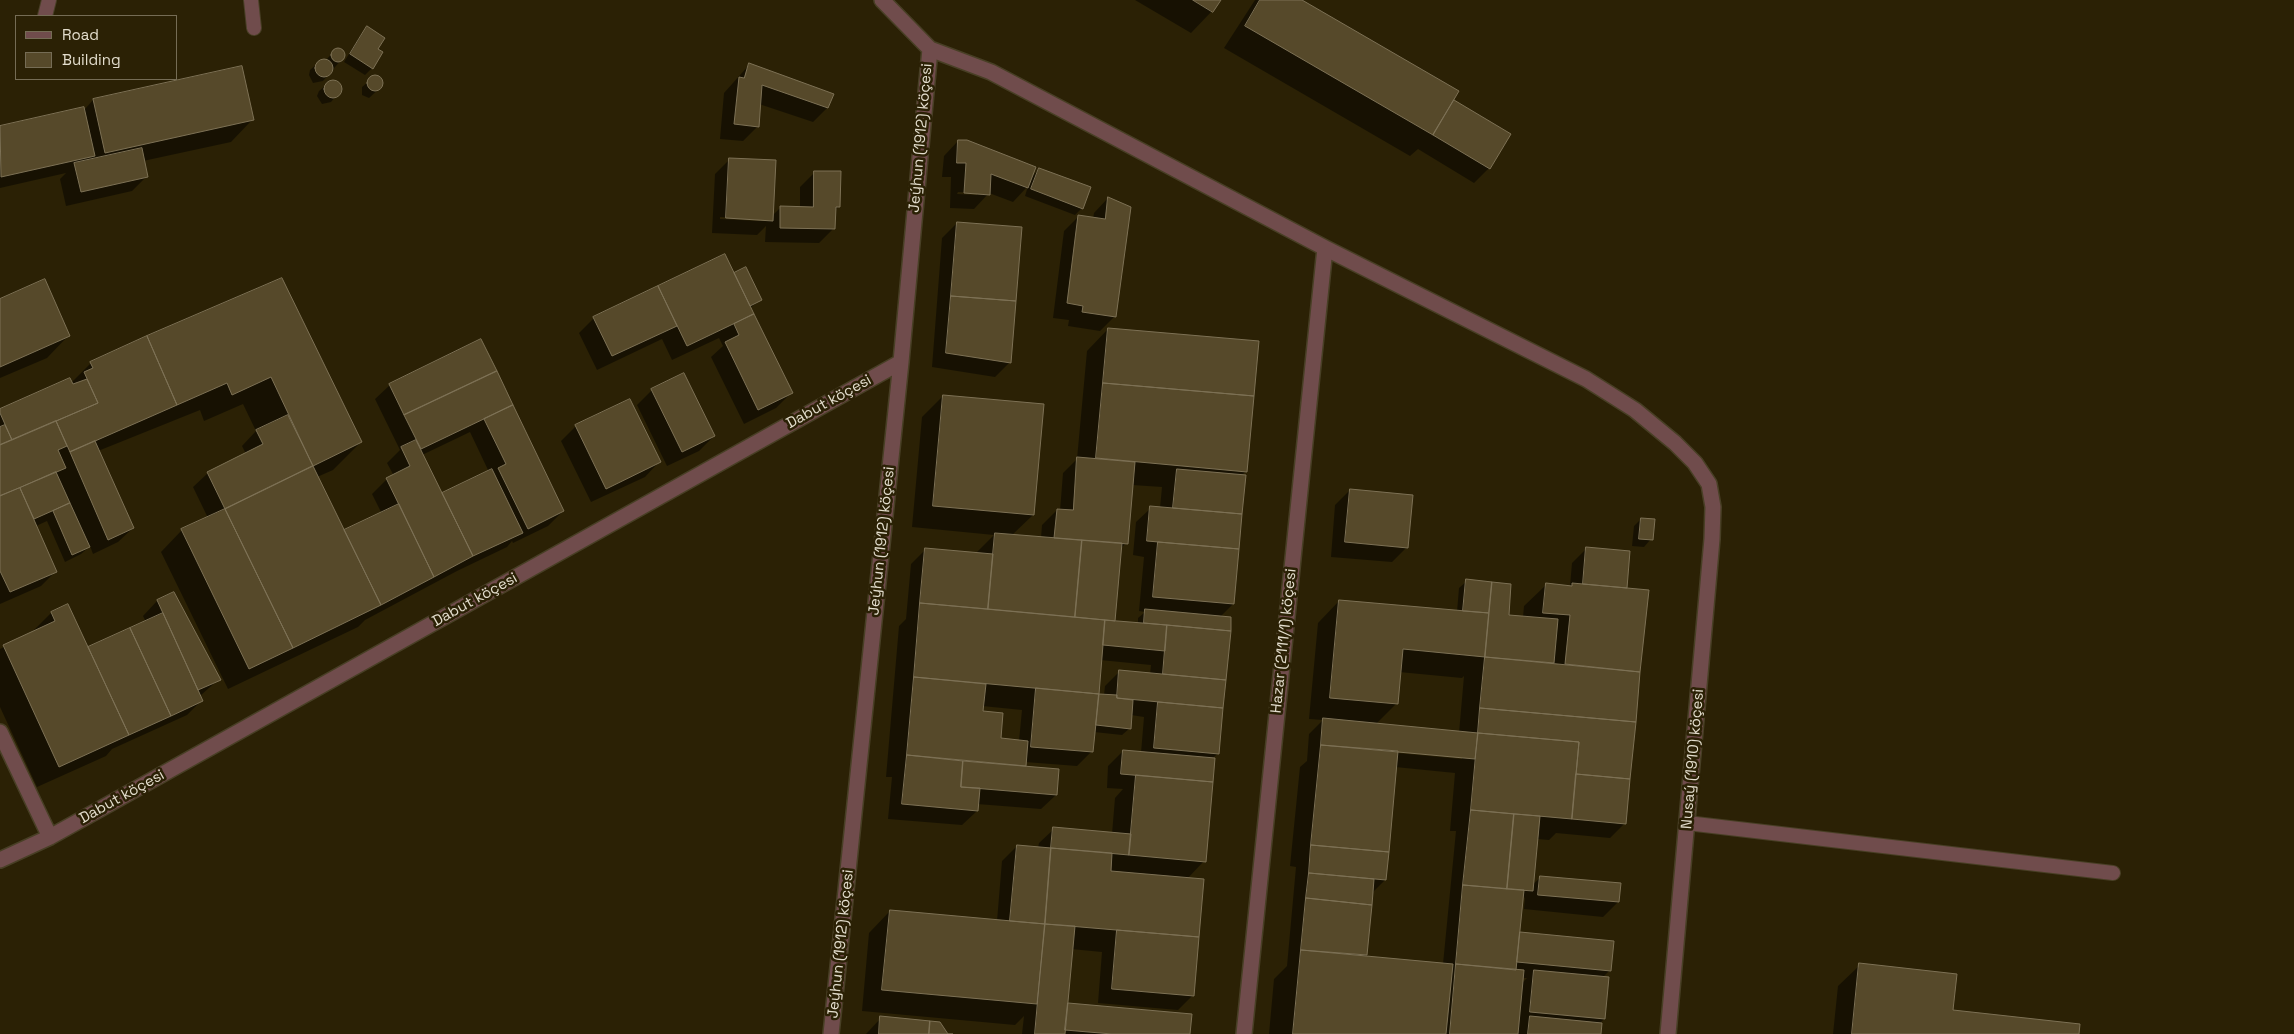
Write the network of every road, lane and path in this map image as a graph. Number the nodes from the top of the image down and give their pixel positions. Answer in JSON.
{"nodes":[{"id":1,"x":49,"y":0,"type":"edge"},
{"id":2,"x":251,"y":0,"type":"edge"},
{"id":3,"x":882,"y":0,"type":"edge"},
{"id":4,"x":45,"y":15,"type":"edge"},
{"id":5,"x":254,"y":28,"type":"dead end"},
{"id":6,"x":930,"y":49,"type":"junction"},
{"id":7,"x":1325,"y":248,"type":"junction"},
{"id":8,"x":900,"y":362,"type":"junction"},
{"id":9,"x":0,"y":732,"type":"edge"},
{"id":10,"x":1687,"y":823,"type":"junction"},
{"id":11,"x":50,"y":837,"type":"junction"},
{"id":12,"x":0,"y":860,"type":"edge"},
{"id":13,"x":2112,"y":873,"type":"dead end"},
{"id":14,"x":831,"y":1034,"type":"edge"},
{"id":15,"x":1244,"y":1034,"type":"edge"},
{"id":16,"x":1668,"y":1034,"type":"edge"}],
"edges":[{"from":1,"to":4,"type":"lane"},
{"from":2,"to":5,"type":"lane"},
{"from":3,"to":6,"type":"street"},
{"from":6,"to":7,"type":"street"},
{"from":6,"to":8,"type":"street","name":"Jeýhun (1912) köçesi"},
{"from":7,"to":10,"type":"street","name":"Nusaý (1910) köçesi"},
{"from":7,"to":15,"type":"street","name":"Hazar (2111/1) köçesi"},
{"from":8,"to":11,"type":"street","name":"Dabut köçesi"},
{"from":8,"to":14,"type":"street","name":"Jeýhun (1912) köçesi"},
{"from":9,"to":11,"type":"street"},
{"from":10,"to":13,"type":"lane"},
{"from":10,"to":16,"type":"street","name":"Nusaý (1910) köçesi"},
{"from":11,"to":12,"type":"street","name":"Dabut köçesi"}]}
